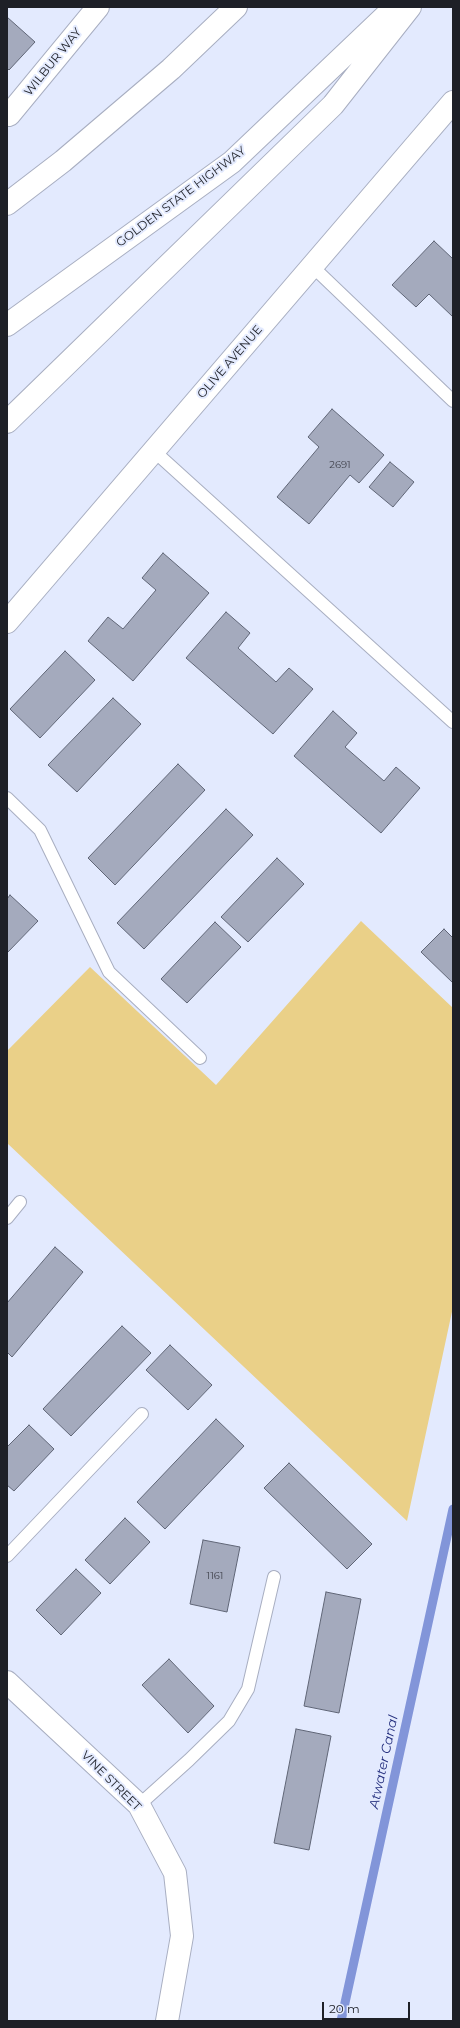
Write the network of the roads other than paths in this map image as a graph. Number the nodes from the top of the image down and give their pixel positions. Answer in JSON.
{"nodes":[{"id":1,"x":98,"y":7,"type":"edge"},
{"id":2,"x":236,"y":7,"type":"edge"},
{"id":3,"x":396,"y":7,"type":"edge"},
{"id":4,"x":410,"y":7,"type":"edge"},
{"id":5,"x":453,"y":102,"type":"edge"},
{"id":6,"x":7,"y":114,"type":"edge"},
{"id":7,"x":7,"y":204,"type":"edge"},
{"id":8,"x":312,"y":266,"type":"junction"},
{"id":9,"x":7,"y":325,"type":"edge"},
{"id":10,"x":453,"y":401,"type":"edge"},
{"id":11,"x":7,"y":422,"type":"edge"},
{"id":12,"x":154,"y":451,"type":"junction"},
{"id":13,"x":7,"y":622,"type":"edge"},
{"id":14,"x":453,"y":722,"type":"edge"},
{"id":15,"x":7,"y":798,"type":"edge"},
{"id":16,"x":200,"y":1058,"type":"dead end"},
{"id":17,"x":20,"y":1202,"type":"dead end"},
{"id":18,"x":7,"y":1218,"type":"edge"},
{"id":19,"x":142,"y":1414,"type":"dead end"},
{"id":20,"x":7,"y":1556,"type":"edge"},
{"id":21,"x":274,"y":1577,"type":"dead end"},
{"id":22,"x":7,"y":1683,"type":"edge"},
{"id":23,"x":139,"y":1805,"type":"junction"},
{"id":24,"x":167,"y":2021,"type":"edge"}],
"edges":[{"from":1,"to":6,"type":"main road","name":"WILBUR WAY"},
{"from":2,"to":7,"type":"main road"},
{"from":3,"to":9,"type":"main road","name":"GOLDEN STATE HIGHWAY"},
{"from":4,"to":11,"type":"main road"},
{"from":5,"to":8,"type":"main road","name":"OLIVE AVENUE"},
{"from":8,"to":10,"type":"lane"},
{"from":8,"to":12,"type":"main road","name":"OLIVE AVENUE"},
{"from":12,"to":13,"type":"main road","name":"OLIVE AVENUE"},
{"from":12,"to":14,"type":"lane"},
{"from":15,"to":16,"type":"lane"},
{"from":17,"to":18,"type":"lane"},
{"from":19,"to":20,"type":"lane"},
{"from":21,"to":23,"type":"lane"},
{"from":22,"to":23,"type":"main road","name":"VINE STREET"},
{"from":23,"to":24,"type":"main road","name":"VINE STREET"}]}
